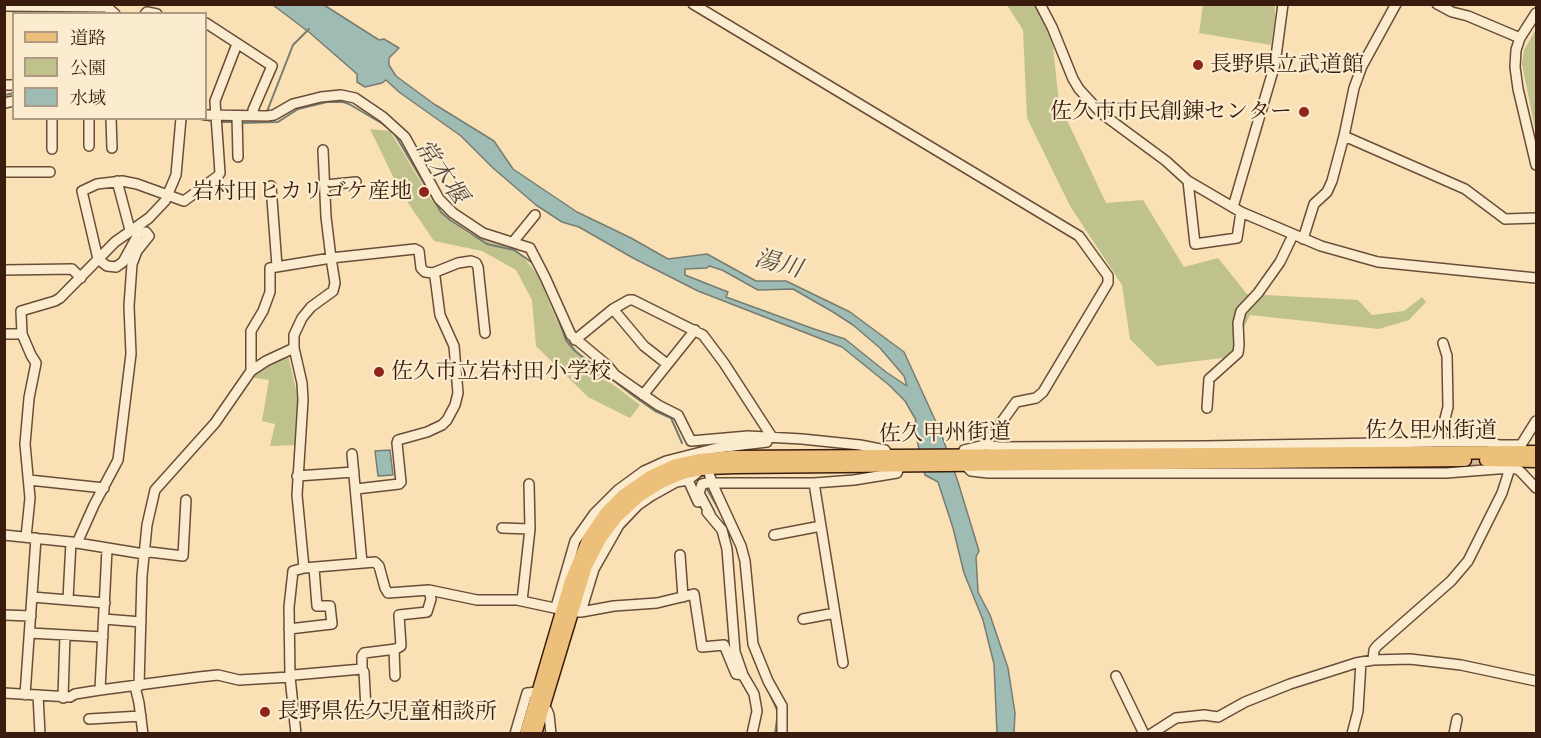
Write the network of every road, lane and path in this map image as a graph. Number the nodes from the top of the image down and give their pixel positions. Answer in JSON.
{"nodes":[{"id":1,"x":693,"y":4,"type":"edge"},
{"id":2,"x":1040,"y":4,"type":"edge"},
{"id":3,"x":1283,"y":4,"type":"edge"},
{"id":4,"x":1396,"y":4,"type":"edge"},
{"id":5,"x":1437,"y":4,"type":"edge"},
{"id":6,"x":30,"y":5,"type":"edge"},
{"id":7,"x":4,"y":6,"type":"edge"},
{"id":8,"x":83,"y":8,"type":"edge"},
{"id":9,"x":112,"y":12,"type":"edge"},
{"id":10,"x":1536,"y":13,"type":"edge"},
{"id":11,"x":207,"y":24,"type":"edge"},
{"id":12,"x":1520,"y":38,"type":"junction"},
{"id":13,"x":237,"y":44,"type":"junction"},
{"id":14,"x":261,"y":116,"type":"junction"},
{"id":15,"x":213,"y":118,"type":"edge"},
{"id":16,"x":52,"y":120,"type":"edge"},
{"id":17,"x":89,"y":120,"type":"edge"},
{"id":18,"x":111,"y":120,"type":"edge"},
{"id":19,"x":181,"y":120,"type":"edge"},
{"id":20,"x":237,"y":120,"type":"junction"},
{"id":21,"x":1344,"y":136,"type":"junction"},
{"id":22,"x":89,"y":146,"type":"dead end"},
{"id":23,"x":112,"y":148,"type":"dead end"},
{"id":24,"x":52,"y":149,"type":"dead end"},
{"id":25,"x":323,"y":150,"type":"dead end"},
{"id":26,"x":238,"y":157,"type":"dead end"},
{"id":27,"x":1536,"y":165,"type":"edge"},
{"id":28,"x":4,"y":171,"type":"edge"},
{"id":29,"x":50,"y":172,"type":"dead end"},
{"id":30,"x":117,"y":181,"type":"junction"},
{"id":31,"x":1188,"y":181,"type":"junction"},
{"id":32,"x":356,"y":182,"type":"dead end"},
{"id":33,"x":325,"y":185,"type":"junction"},
{"id":34,"x":271,"y":186,"type":"dead end"},
{"id":35,"x":168,"y":196,"type":"junction"},
{"id":36,"x":1237,"y":210,"type":"junction"},
{"id":37,"x":535,"y":214,"type":"dead end"},
{"id":38,"x":1536,"y":218,"type":"edge"},
{"id":39,"x":130,"y":230,"type":"junction"},
{"id":40,"x":1293,"y":235,"type":"junction"},
{"id":41,"x":1303,"y":239,"type":"junction"},
{"id":42,"x":513,"y":242,"type":"junction"},
{"id":43,"x":331,"y":258,"type":"junction"},
{"id":44,"x":98,"y":259,"type":"junction"},
{"id":45,"x":277,"y":266,"type":"junction"},
{"id":46,"x":4,"y":270,"type":"edge"},
{"id":47,"x":433,"y":273,"type":"junction"},
{"id":48,"x":81,"y":278,"type":"junction"},
{"id":49,"x":1536,"y":278,"type":"edge"},
{"id":50,"x":613,"y":309,"type":"junction"},
{"id":51,"x":695,"y":330,"type":"junction"},
{"id":52,"x":485,"y":333,"type":"dead end"},
{"id":53,"x":4,"y":334,"type":"edge"},
{"id":54,"x":22,"y":334,"type":"junction"},
{"id":55,"x":575,"y":340,"type":"junction"},
{"id":56,"x":1443,"y":343,"type":"dead end"},
{"id":57,"x":294,"y":348,"type":"junction"},
{"id":58,"x":667,"y":364,"type":"junction"},
{"id":59,"x":251,"y":371,"type":"junction"},
{"id":60,"x":643,"y":395,"type":"junction"},
{"id":61,"x":1207,"y":408,"type":"dead end"},
{"id":62,"x":1536,"y":421,"type":"edge"},
{"id":63,"x":772,"y":437,"type":"junction"},
{"id":64,"x":691,"y":441,"type":"junction"},
{"id":65,"x":1439,"y":442,"type":"junction"},
{"id":66,"x":985,"y":445,"type":"junction"},
{"id":67,"x":1536,"y":452,"type":"edge"},
{"id":68,"x":352,"y":454,"type":"dead end"},
{"id":69,"x":898,"y":460,"type":"junction"},
{"id":70,"x":960,"y":460,"type":"junction"},
{"id":71,"x":1536,"y":461,"type":"edge"},
{"id":72,"x":697,"y":462,"type":"junction"},
{"id":73,"x":1510,"y":468,"type":"junction"},
{"id":74,"x":354,"y":472,"type":"junction"},
{"id":75,"x":297,"y":476,"type":"junction"},
{"id":76,"x":29,"y":480,"type":"junction"},
{"id":77,"x":688,"y":480,"type":"junction"},
{"id":78,"x":712,"y":483,"type":"junction"},
{"id":79,"x":814,"y":483,"type":"junction"},
{"id":80,"x":530,"y":484,"type":"dead end"},
{"id":81,"x":104,"y":488,"type":"junction"},
{"id":82,"x":1536,"y":488,"type":"edge"},
{"id":83,"x":356,"y":489,"type":"junction"},
{"id":84,"x":186,"y":500,"type":"dead end"},
{"id":85,"x":710,"y":514,"type":"junction"},
{"id":86,"x":821,"y":526,"type":"junction"},
{"id":87,"x":502,"y":528,"type":"dead end"},
{"id":88,"x":530,"y":529,"type":"junction"},
{"id":89,"x":4,"y":535,"type":"edge"},
{"id":90,"x":774,"y":535,"type":"dead end"},
{"id":91,"x":31,"y":537,"type":"junction"},
{"id":92,"x":74,"y":543,"type":"junction"},
{"id":93,"x":107,"y":549,"type":"junction"},
{"id":94,"x":144,"y":554,"type":"junction"},
{"id":95,"x":680,"y":555,"type":"dead end"},
{"id":96,"x":362,"y":563,"type":"junction"},
{"id":97,"x":309,"y":568,"type":"junction"},
{"id":98,"x":429,"y":590,"type":"junction"},
{"id":99,"x":32,"y":597,"type":"junction"},
{"id":100,"x":683,"y":597,"type":"junction"},
{"id":101,"x":69,"y":599,"type":"junction"},
{"id":102,"x":522,"y":601,"type":"junction"},
{"id":103,"x":105,"y":603,"type":"junction"},
{"id":104,"x":568,"y":610,"type":"junction"},
{"id":105,"x":835,"y":613,"type":"junction"},
{"id":106,"x":4,"y":615,"type":"edge"},
{"id":107,"x":31,"y":616,"type":"junction"},
{"id":108,"x":104,"y":619,"type":"junction"},
{"id":109,"x":802,"y":619,"type":"dead end"},
{"id":110,"x":141,"y":622,"type":"junction"},
{"id":111,"x":289,"y":629,"type":"junction"},
{"id":112,"x":30,"y":633,"type":"junction"},
{"id":113,"x":65,"y":635,"type":"junction"},
{"id":114,"x":103,"y":637,"type":"junction"},
{"id":115,"x":394,"y":650,"type":"junction"},
{"id":116,"x":1373,"y":660,"type":"junction"},
{"id":117,"x":1360,"y":662,"type":"junction"},
{"id":118,"x":843,"y":663,"type":"dead end"},
{"id":119,"x":362,"y":669,"type":"junction"},
{"id":120,"x":743,"y":675,"type":"junction"},
{"id":121,"x":395,"y":676,"type":"dead end"},
{"id":122,"x":1116,"y":676,"type":"dead end"},
{"id":123,"x":290,"y":677,"type":"junction"},
{"id":124,"x":1536,"y":681,"type":"edge"},
{"id":125,"x":137,"y":686,"type":"junction"},
{"id":126,"x":100,"y":690,"type":"junction"},
{"id":127,"x":538,"y":692,"type":"junction"},
{"id":128,"x":4,"y":693,"type":"edge"},
{"id":129,"x":25,"y":694,"type":"junction"},
{"id":130,"x":38,"y":695,"type":"junction"},
{"id":131,"x":63,"y":698,"type":"junction"},
{"id":132,"x":393,"y":708,"type":"dead end"},
{"id":133,"x":543,"y":708,"type":"junction"},
{"id":134,"x":141,"y":716,"type":"junction"},
{"id":135,"x":89,"y":719,"type":"dead end"},
{"id":136,"x":1457,"y":719,"type":"dead end"},
{"id":137,"x":40,"y":734,"type":"edge"},
{"id":138,"x":143,"y":734,"type":"edge"},
{"id":139,"x":296,"y":734,"type":"edge"},
{"id":140,"x":515,"y":734,"type":"edge"},
{"id":141,"x":526,"y":734,"type":"edge"},
{"id":142,"x":535,"y":734,"type":"edge"},
{"id":143,"x":551,"y":734,"type":"edge"},
{"id":144,"x":752,"y":734,"type":"edge"},
{"id":145,"x":782,"y":734,"type":"edge"},
{"id":146,"x":1144,"y":734,"type":"edge"},
{"id":147,"x":1151,"y":734,"type":"edge"},
{"id":148,"x":1352,"y":734,"type":"edge"},
{"id":149,"x":1454,"y":734,"type":"edge"}],
"edges":[{"from":1,"to":66,"type":"street"},
{"from":2,"to":31,"type":"street"},
{"from":3,"to":36,"type":"street"},
{"from":4,"to":21,"type":"street"},
{"from":5,"to":12,"type":"street"},
{"from":6,"to":7,"type":"street"},
{"from":6,"to":8,"type":"street"},
{"from":8,"to":9,"type":"street"},
{"from":10,"to":12,"type":"street"},
{"from":11,"to":13,"type":"street"},
{"from":12,"to":27,"type":"street"},
{"from":13,"to":14,"type":"street"},
{"from":13,"to":15,"type":"street"},
{"from":14,"to":20,"type":"street"},
{"from":14,"to":42,"type":"street"},
{"from":15,"to":20,"type":"street"},
{"from":15,"to":35,"type":"street"},
{"from":16,"to":24,"type":"street"},
{"from":17,"to":22,"type":"street"},
{"from":18,"to":23,"type":"street"},
{"from":19,"to":35,"type":"street"},
{"from":20,"to":26,"type":"street"},
{"from":21,"to":38,"type":"street"},
{"from":21,"to":41,"type":"street"},
{"from":25,"to":33,"type":"street"},
{"from":28,"to":29,"type":"street"},
{"from":30,"to":35,"type":"street"},
{"from":30,"to":39,"type":"street"},
{"from":30,"to":44,"type":"street"},
{"from":31,"to":36,"type":"street"},
{"from":31,"to":36,"type":"street"},
{"from":32,"to":33,"type":"street"},
{"from":33,"to":43,"type":"street"},
{"from":34,"to":45,"type":"street"},
{"from":35,"to":39,"type":"street"},
{"from":36,"to":40,"type":"street"},
{"from":37,"to":42,"type":"street"},
{"from":39,"to":44,"type":"street"},
{"from":40,"to":41,"type":"street"},
{"from":40,"to":61,"type":"street"},
{"from":41,"to":49,"type":"street"},
{"from":42,"to":55,"type":"street"},
{"from":43,"to":45,"type":"street"},
{"from":43,"to":47,"type":"street"},
{"from":43,"to":57,"type":"street"},
{"from":44,"to":48,"type":"street"},
{"from":44,"to":81,"type":"street"},
{"from":45,"to":59,"type":"street"},
{"from":46,"to":48,"type":"street"},
{"from":47,"to":52,"type":"street"},
{"from":47,"to":83,"type":"street"},
{"from":48,"to":54,"type":"street"},
{"from":50,"to":51,"type":"street"},
{"from":50,"to":55,"type":"street"},
{"from":50,"to":58,"type":"street"},
{"from":51,"to":58,"type":"street"},
{"from":51,"to":63,"type":"street"},
{"from":53,"to":54,"type":"street"},
{"from":54,"to":76,"type":"street"},
{"from":55,"to":60,"type":"street"},
{"from":56,"to":65,"type":"street"},
{"from":57,"to":59,"type":"street"},
{"from":57,"to":75,"type":"street"},
{"from":58,"to":60,"type":"street"},
{"from":59,"to":94,"type":"street"},
{"from":60,"to":64,"type":"street"},
{"from":62,"to":65,"type":"street"},
{"from":63,"to":64,"type":"street"},
{"from":63,"to":69,"type":"street"},
{"from":63,"to":72,"type":"street"},
{"from":64,"to":72,"type":"street"},
{"from":65,"to":66,"type":"street"},
{"from":66,"to":70,"type":"street"},
{"from":67,"to":70,"type":"main road","name":"佐久甲州街道"},
{"from":68,"to":74,"type":"street"},
{"from":69,"to":70,"type":"main road","name":"佐久甲州街道"},
{"from":69,"to":72,"type":"main road","name":"佐久甲州街道"},
{"from":69,"to":79,"type":"street"},
{"from":70,"to":71,"type":"main road","name":"佐久甲州街道"},
{"from":70,"to":73,"type":"street"},
{"from":72,"to":77,"type":"street"},
{"from":72,"to":78,"type":"street"},
{"from":72,"to":104,"type":"main road","name":"佐久甲州街道"},
{"from":73,"to":82,"type":"street"},
{"from":73,"to":116,"type":"street"},
{"from":74,"to":75,"type":"street"},
{"from":74,"to":83,"type":"street"},
{"from":75,"to":97,"type":"street"},
{"from":76,"to":81,"type":"street"},
{"from":76,"to":91,"type":"street"},
{"from":77,"to":85,"type":"street"},
{"from":77,"to":104,"type":"street"},
{"from":78,"to":79,"type":"street"},
{"from":78,"to":85,"type":"street"},
{"from":78,"to":145,"type":"street"},
{"from":79,"to":86,"type":"street"},
{"from":80,"to":88,"type":"street"},
{"from":81,"to":92,"type":"street"},
{"from":83,"to":96,"type":"street"},
{"from":84,"to":94,"type":"street"},
{"from":85,"to":120,"type":"street"},
{"from":86,"to":90,"type":"street"},
{"from":86,"to":105,"type":"street"},
{"from":87,"to":88,"type":"street"},
{"from":88,"to":102,"type":"street"},
{"from":89,"to":91,"type":"street"},
{"from":91,"to":92,"type":"street"},
{"from":91,"to":99,"type":"street"},
{"from":92,"to":93,"type":"street"},
{"from":92,"to":101,"type":"street"},
{"from":93,"to":94,"type":"street"},
{"from":93,"to":103,"type":"street"},
{"from":94,"to":110,"type":"street"},
{"from":95,"to":100,"type":"street"},
{"from":96,"to":97,"type":"street"},
{"from":96,"to":98,"type":"street"},
{"from":97,"to":111,"type":"street"},
{"from":97,"to":111,"type":"street"},
{"from":98,"to":102,"type":"street"},
{"from":98,"to":115,"type":"street"},
{"from":99,"to":101,"type":"street"},
{"from":99,"to":107,"type":"street"},
{"from":100,"to":104,"type":"street"},
{"from":100,"to":120,"type":"street"},
{"from":101,"to":103,"type":"street"},
{"from":102,"to":104,"type":"street"},
{"from":103,"to":108,"type":"street"},
{"from":104,"to":127,"type":"main road","name":"佐久甲州街道"},
{"from":104,"to":133,"type":"main road","name":"佐久甲州街道"},
{"from":105,"to":109,"type":"street"},
{"from":105,"to":118,"type":"street"},
{"from":106,"to":107,"type":"street"},
{"from":107,"to":112,"type":"street"},
{"from":108,"to":110,"type":"street"},
{"from":108,"to":114,"type":"street"},
{"from":110,"to":125,"type":"street"},
{"from":111,"to":123,"type":"street"},
{"from":112,"to":113,"type":"street"},
{"from":112,"to":129,"type":"street"},
{"from":113,"to":114,"type":"street"},
{"from":113,"to":131,"type":"street"},
{"from":114,"to":126,"type":"street"},
{"from":115,"to":119,"type":"street"},
{"from":115,"to":121,"type":"street"},
{"from":116,"to":117,"type":"street"},
{"from":116,"to":124,"type":"street"},
{"from":117,"to":147,"type":"street"},
{"from":117,"to":148,"type":"street"},
{"from":119,"to":123,"type":"street"},
{"from":119,"to":132,"type":"street"},
{"from":120,"to":144,"type":"street"},
{"from":122,"to":146,"type":"street"},
{"from":123,"to":125,"type":"street"},
{"from":123,"to":139,"type":"street"},
{"from":125,"to":126,"type":"street"},
{"from":125,"to":134,"type":"street"},
{"from":126,"to":131,"type":"street"},
{"from":127,"to":140,"type":"street"},
{"from":127,"to":141,"type":"main road","name":"佐久甲州街道"},
{"from":128,"to":129,"type":"street"},
{"from":129,"to":130,"type":"street"},
{"from":130,"to":131,"type":"street"},
{"from":130,"to":137,"type":"street"},
{"from":133,"to":142,"type":"main road","name":"佐久甲州街道"},
{"from":133,"to":143,"type":"street"},
{"from":134,"to":135,"type":"street"},
{"from":134,"to":138,"type":"street"},
{"from":136,"to":149,"type":"street"}]}
